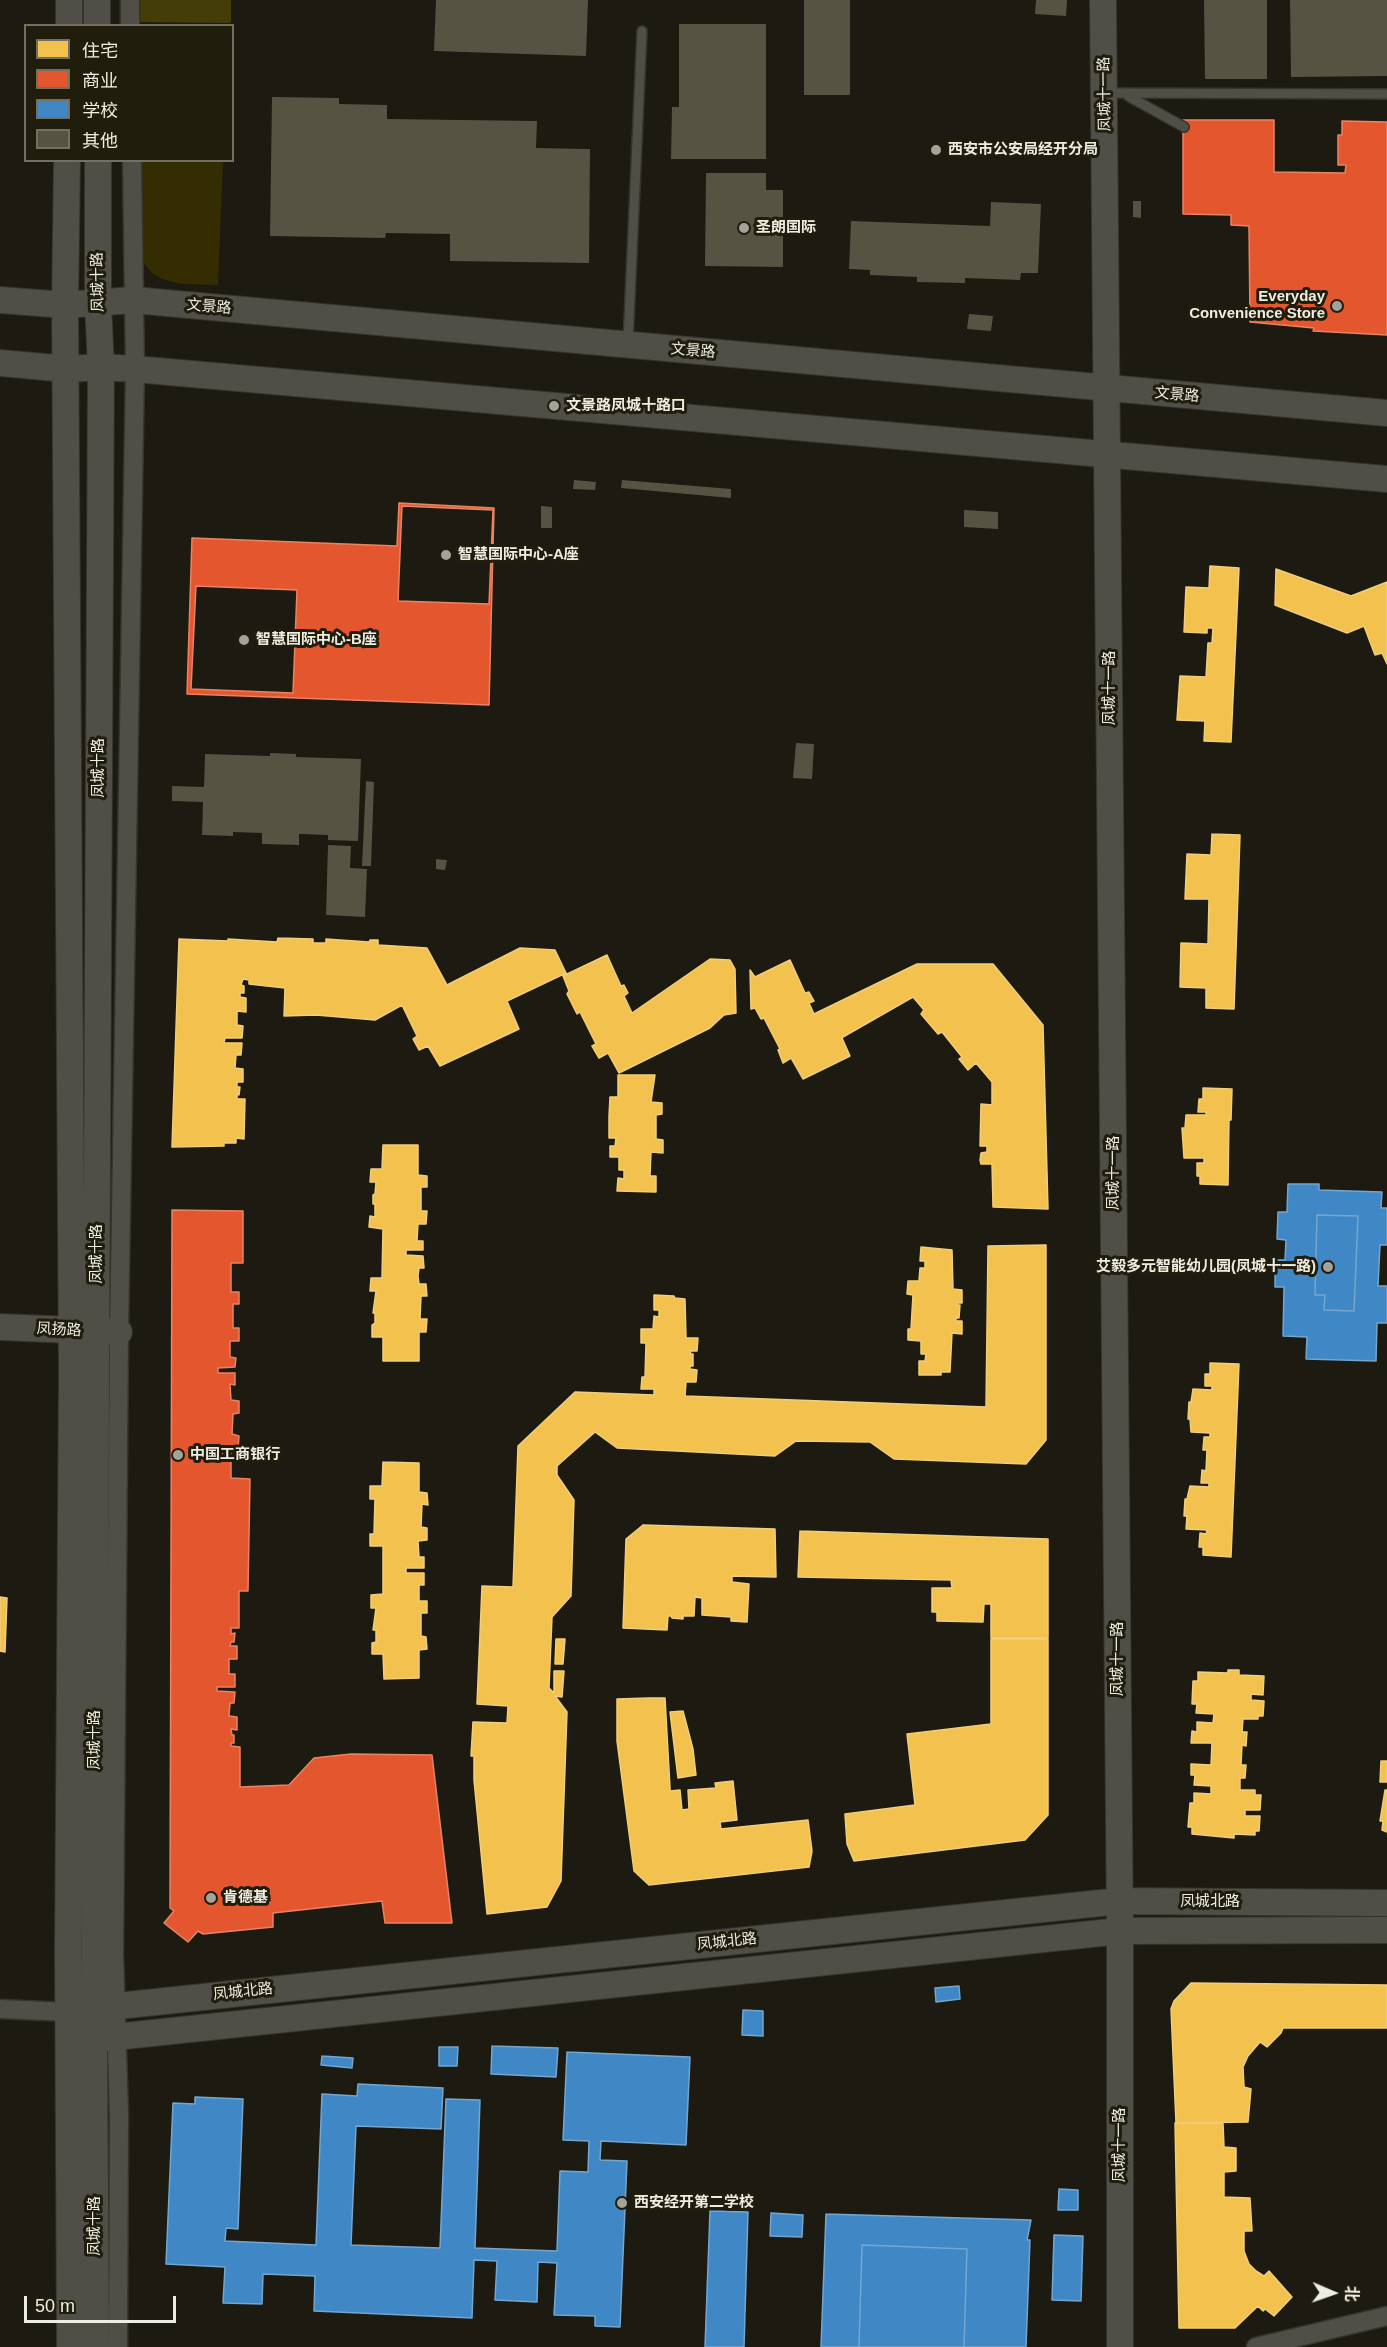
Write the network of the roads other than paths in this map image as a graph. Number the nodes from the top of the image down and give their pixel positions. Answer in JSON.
{"nodes":[{"id":1,"x":69,"y":0,"type":"edge"},
{"id":2,"x":97,"y":0,"type":"edge"},
{"id":3,"x":130,"y":0,"type":"edge"},
{"id":4,"x":1103,"y":0,"type":"edge"},
{"id":5,"x":69,"y":24,"type":"edge"},
{"id":6,"x":98,"y":24,"type":"edge"},
{"id":7,"x":130,"y":24,"type":"edge"},
{"id":8,"x":642,"y":31,"type":"dead end"},
{"id":9,"x":1115,"y":94,"type":"junction"},
{"id":10,"x":1387,"y":94,"type":"edge"},
{"id":11,"x":1184,"y":127,"type":"dead end"},
{"id":12,"x":67,"y":162,"type":"edge"},
{"id":13,"x":98,"y":162,"type":"edge"},
{"id":14,"x":132,"y":162,"type":"edge"},
{"id":15,"x":0,"y":300,"type":"edge"},
{"id":16,"x":133,"y":300,"type":"junction"},
{"id":17,"x":98,"y":304,"type":"junction"},
{"id":18,"x":65,"y":305,"type":"junction"},
{"id":19,"x":628,"y":345,"type":"junction"},
{"id":20,"x":0,"y":363,"type":"edge"},
{"id":21,"x":101,"y":367,"type":"junction"},
{"id":22,"x":67,"y":369,"type":"junction"},
{"id":23,"x":135,"y":369,"type":"junction"},
{"id":24,"x":1108,"y":389,"type":"junction"},
{"id":25,"x":1387,"y":413,"type":"edge"},
{"id":26,"x":1108,"y":454,"type":"junction"},
{"id":27,"x":1387,"y":479,"type":"edge"},
{"id":28,"x":0,"y":1327,"type":"edge"},
{"id":29,"x":95,"y":1331,"type":"junction"},
{"id":30,"x":1120,"y":1901,"type":"junction"},
{"id":31,"x":1387,"y":1903,"type":"edge"},
{"id":32,"x":1387,"y":1930,"type":"edge"},
{"id":33,"x":1120,"y":1931,"type":"junction"},
{"id":34,"x":105,"y":2007,"type":"junction"},
{"id":35,"x":0,"y":2009,"type":"edge"},
{"id":36,"x":68,"y":2012,"type":"junction"},
{"id":37,"x":105,"y":2038,"type":"junction"},
{"id":38,"x":68,"y":2041,"type":"junction"},
{"id":39,"x":1387,"y":2316,"type":"edge"},
{"id":40,"x":70,"y":2347,"type":"edge"},
{"id":41,"x":96,"y":2347,"type":"edge"},
{"id":42,"x":118,"y":2347,"type":"edge"},
{"id":43,"x":1120,"y":2347,"type":"edge"},
{"id":44,"x":1256,"y":2347,"type":"edge"}],
"edges":[{"from":1,"to":5,"type":"main road"},
{"from":2,"to":6,"type":"main road"},
{"from":3,"to":7,"type":"street"},
{"from":4,"to":9,"type":"main road","name":"凤城十一路"},
{"from":8,"to":19,"type":"lane"},
{"from":9,"to":10,"type":"lane"},
{"from":9,"to":11,"type":"lane"},
{"from":9,"to":24,"type":"main road","name":"凤城十一路"},
{"from":12,"to":18,"type":"main road","name":"凤城十路"},
{"from":13,"to":17,"type":"main road","name":"凤城十路"},
{"from":14,"to":16,"type":"street"},
{"from":15,"to":18,"type":"main road","name":"文景路"},
{"from":16,"to":17,"type":"main road","name":"文景路"},
{"from":16,"to":19,"type":"main road","name":"文景路"},
{"from":16,"to":23,"type":"street"},
{"from":17,"to":18,"type":"main road","name":"文景路"},
{"from":17,"to":21,"type":"main road","name":"凤城十路"},
{"from":18,"to":22,"type":"main road","name":"凤城十路"},
{"from":19,"to":24,"type":"main road","name":"文景路"},
{"from":20,"to":22,"type":"main road"},
{"from":21,"to":22,"type":"main road"},
{"from":21,"to":23,"type":"main road"},
{"from":21,"to":29,"type":"main road","name":"凤城十路"},
{"from":22,"to":29,"type":"main road","name":"凤城十路"},
{"from":23,"to":26,"type":"main road"},
{"from":23,"to":29,"type":"street"},
{"from":24,"to":25,"type":"main road","name":"文景路"},
{"from":24,"to":26,"type":"main road","name":"凤城十一路"},
{"from":26,"to":27,"type":"main road"},
{"from":26,"to":30,"type":"main road","name":"凤城十一路"},
{"from":28,"to":29,"type":"main road","name":"凤扬路"},
{"from":29,"to":34,"type":"main road","name":"凤城十路"},
{"from":29,"to":36,"type":"main road","name":"凤城十路"},
{"from":30,"to":31,"type":"main road","name":"凤城北路"},
{"from":30,"to":33,"type":"main road","name":"凤城十一路"},
{"from":30,"to":34,"type":"main road","name":"凤城北路"},
{"from":32,"to":33,"type":"main road","name":"凤城北路"},
{"from":33,"to":37,"type":"main road","name":"凤城北路"},
{"from":33,"to":43,"type":"main road","name":"凤城十一路"},
{"from":34,"to":36,"type":"main road","name":"凤城北路"},
{"from":34,"to":37,"type":"main road","name":"凤城十路"},
{"from":35,"to":36,"type":"street"},
{"from":36,"to":38,"type":"main road","name":"凤城十路"},
{"from":37,"to":38,"type":"main road","name":"凤城北路"},
{"from":37,"to":41,"type":"main road","name":"凤城十路"},
{"from":37,"to":42,"type":"street"},
{"from":38,"to":40,"type":"main road","name":"凤城十路"},
{"from":39,"to":44,"type":"street"}]}
